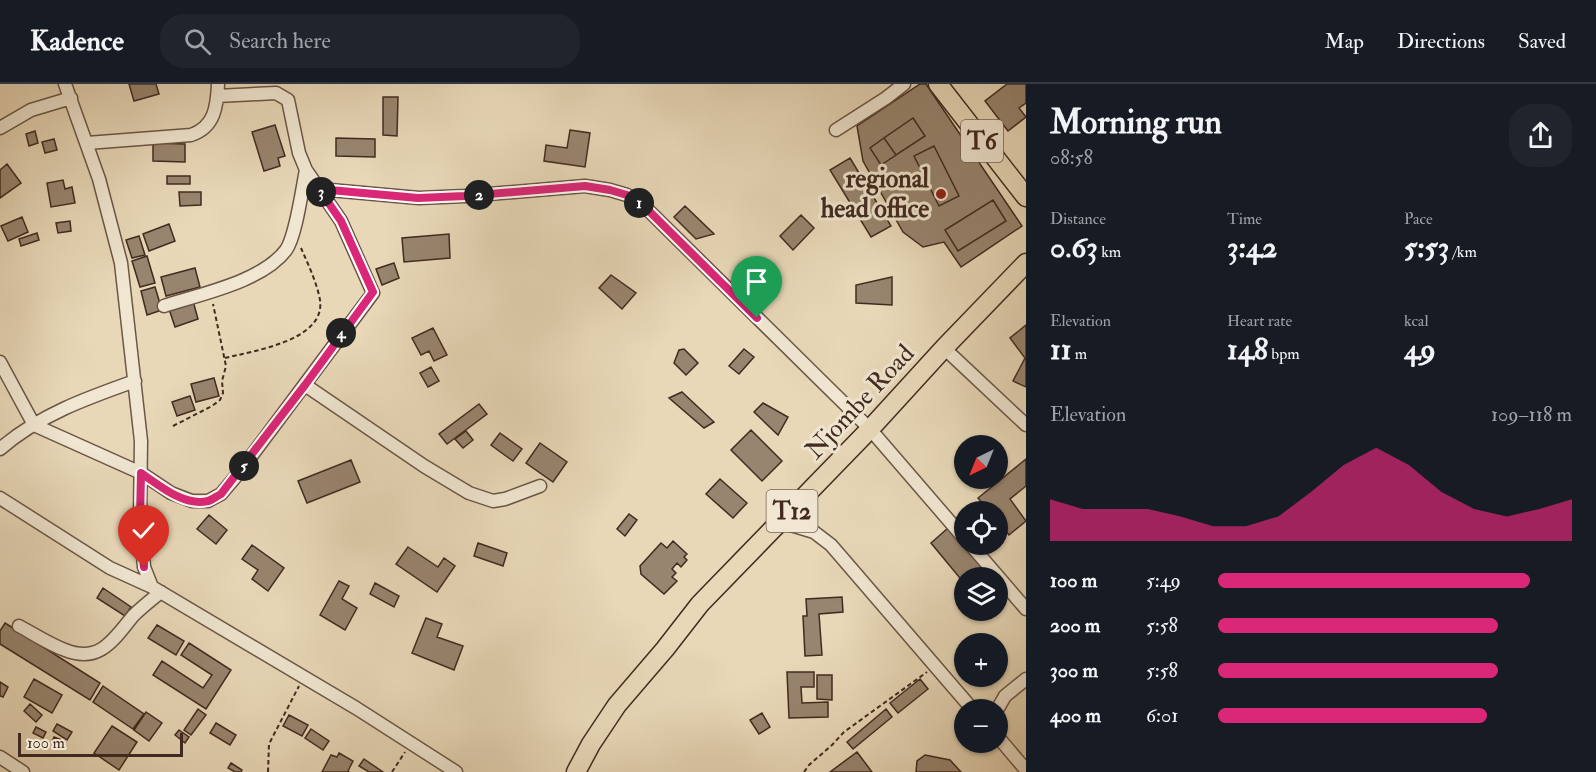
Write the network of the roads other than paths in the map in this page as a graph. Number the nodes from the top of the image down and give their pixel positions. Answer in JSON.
{"nodes":[{"id":1,"x":65,"y":84,"type":"edge"},
{"id":2,"x":904,"y":84,"type":"edge"},
{"id":3,"x":938,"y":84,"type":"edge"},
{"id":4,"x":218,"y":90,"type":"edge"},
{"id":5,"x":71,"y":98,"type":"junction"},
{"id":6,"x":0,"y":128,"type":"edge"},
{"id":7,"x":836,"y":130,"type":"dead end"},
{"id":8,"x":87,"y":143,"type":"junction"},
{"id":9,"x":306,"y":170,"type":"junction"},
{"id":10,"x":319,"y":189,"type":"junction"},
{"id":11,"x":1026,"y":197,"type":"edge"},
{"id":12,"x":1026,"y":263,"type":"edge"},
{"id":13,"x":164,"y":306,"type":"dead end"},
{"id":14,"x":944,"y":348,"type":"junction"},
{"id":15,"x":0,"y":362,"type":"edge"},
{"id":16,"x":135,"y":381,"type":"junction"},
{"id":17,"x":305,"y":385,"type":"junction"},
{"id":18,"x":34,"y":424,"type":"junction"},
{"id":19,"x":1026,"y":425,"type":"edge"},
{"id":20,"x":870,"y":429,"type":"junction"},
{"id":21,"x":0,"y":449,"type":"edge"},
{"id":22,"x":141,"y":473,"type":"junction"},
{"id":23,"x":540,"y":486,"type":"dead end"},
{"id":24,"x":0,"y":498,"type":"edge"},
{"id":25,"x":781,"y":522,"type":"junction"},
{"id":26,"x":954,"y":526,"type":"edge"},
{"id":27,"x":979,"y":555,"type":"edge"},
{"id":28,"x":157,"y":590,"type":"junction"},
{"id":29,"x":1026,"y":609,"type":"edge"},
{"id":30,"x":20,"y":626,"type":"dead end"},
{"id":31,"x":1026,"y":679,"type":"edge"},
{"id":32,"x":963,"y":699,"type":"edge"},
{"id":33,"x":1003,"y":699,"type":"edge"},
{"id":34,"x":1008,"y":749,"type":"edge"},
{"id":35,"x":0,"y":756,"type":"edge"},
{"id":36,"x":1026,"y":770,"type":"edge"},
{"id":37,"x":23,"y":772,"type":"edge"},
{"id":38,"x":456,"y":772,"type":"edge"},
{"id":39,"x":576,"y":772,"type":"edge"}],
"edges":[{"from":1,"to":5,"type":"street"},
{"from":2,"to":7,"type":"street"},
{"from":3,"to":11,"type":"highway","number":"T6"},
{"from":4,"to":8,"type":"street"},
{"from":4,"to":9,"type":"street"},
{"from":5,"to":6,"type":"street"},
{"from":5,"to":8,"type":"street"},
{"from":8,"to":16,"type":"street"},
{"from":9,"to":10,"type":"street"},
{"from":9,"to":13,"type":"street"},
{"from":10,"to":17,"type":"street"},
{"from":10,"to":20,"type":"street"},
{"from":12,"to":14,"type":"highway","name":"Njombe Road","number":"T12"},
{"from":14,"to":19,"type":"street"},
{"from":14,"to":20,"type":"highway","name":"Njombe Road","number":"T12"},
{"from":15,"to":18,"type":"street"},
{"from":16,"to":18,"type":"street"},
{"from":16,"to":22,"type":"street"},
{"from":17,"to":22,"type":"street"},
{"from":17,"to":23,"type":"street"},
{"from":18,"to":21,"type":"street"},
{"from":18,"to":22,"type":"street"},
{"from":20,"to":25,"type":"highway","name":"Njombe Road","number":"T12"},
{"from":20,"to":26,"type":"street"},
{"from":22,"to":28,"type":"street"},
{"from":24,"to":28,"type":"street"},
{"from":25,"to":32,"type":"street"},
{"from":25,"to":39,"type":"highway","name":"Njombe Road","number":"T12"},
{"from":27,"to":29,"type":"street"},
{"from":28,"to":30,"type":"street"},
{"from":28,"to":38,"type":"street"},
{"from":31,"to":33,"type":"street"},
{"from":34,"to":36,"type":"street"},
{"from":35,"to":37,"type":"street"}]}
